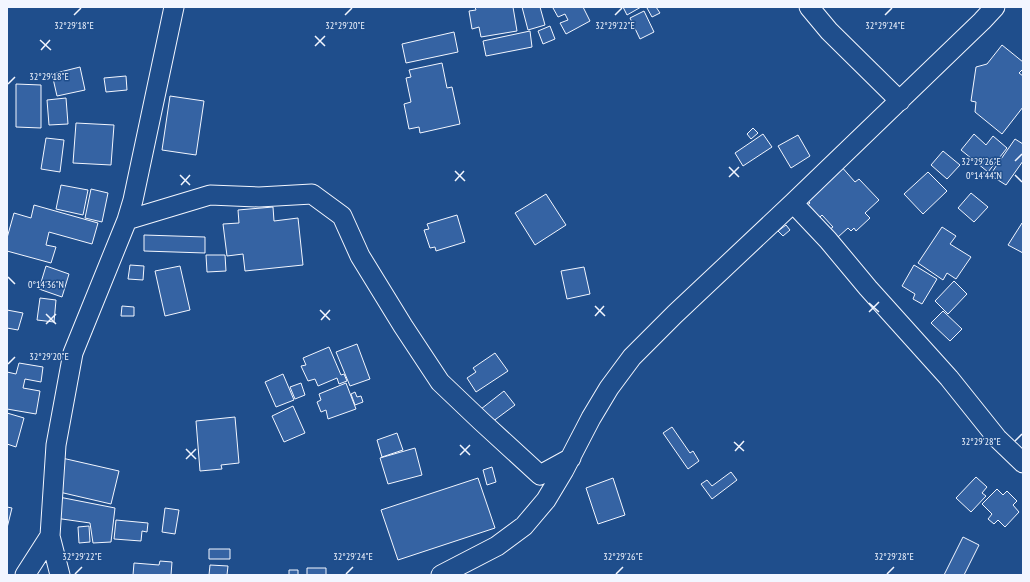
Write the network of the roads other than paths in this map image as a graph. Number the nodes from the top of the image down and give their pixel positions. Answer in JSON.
{"nodes":[{"id":1,"x":174,"y":7,"type":"edge"},
{"id":2,"x":808,"y":7,"type":"edge"},
{"id":3,"x":995,"y":7,"type":"edge"},
{"id":4,"x":900,"y":101,"type":"junction"},
{"id":5,"x":793,"y":203,"type":"junction"},
{"id":6,"x":127,"y":220,"type":"junction"},
{"id":7,"x":571,"y":458,"type":"junction"},
{"id":8,"x":1023,"y":464,"type":"edge"},
{"id":9,"x":50,"y":536,"type":"junction"},
{"id":10,"x":25,"y":575,"type":"edge"},
{"id":11,"x":60,"y":575,"type":"edge"},
{"id":12,"x":441,"y":575,"type":"edge"}],
"edges":[{"from":1,"to":6,"type":"street"},
{"from":2,"to":4,"type":"street"},
{"from":3,"to":4,"type":"street"},
{"from":4,"to":5,"type":"street"},
{"from":5,"to":7,"type":"street"},
{"from":5,"to":8,"type":"street"},
{"from":6,"to":7,"type":"street"},
{"from":6,"to":9,"type":"street"},
{"from":7,"to":12,"type":"street"},
{"from":9,"to":10,"type":"street"},
{"from":9,"to":11,"type":"street"}]}
